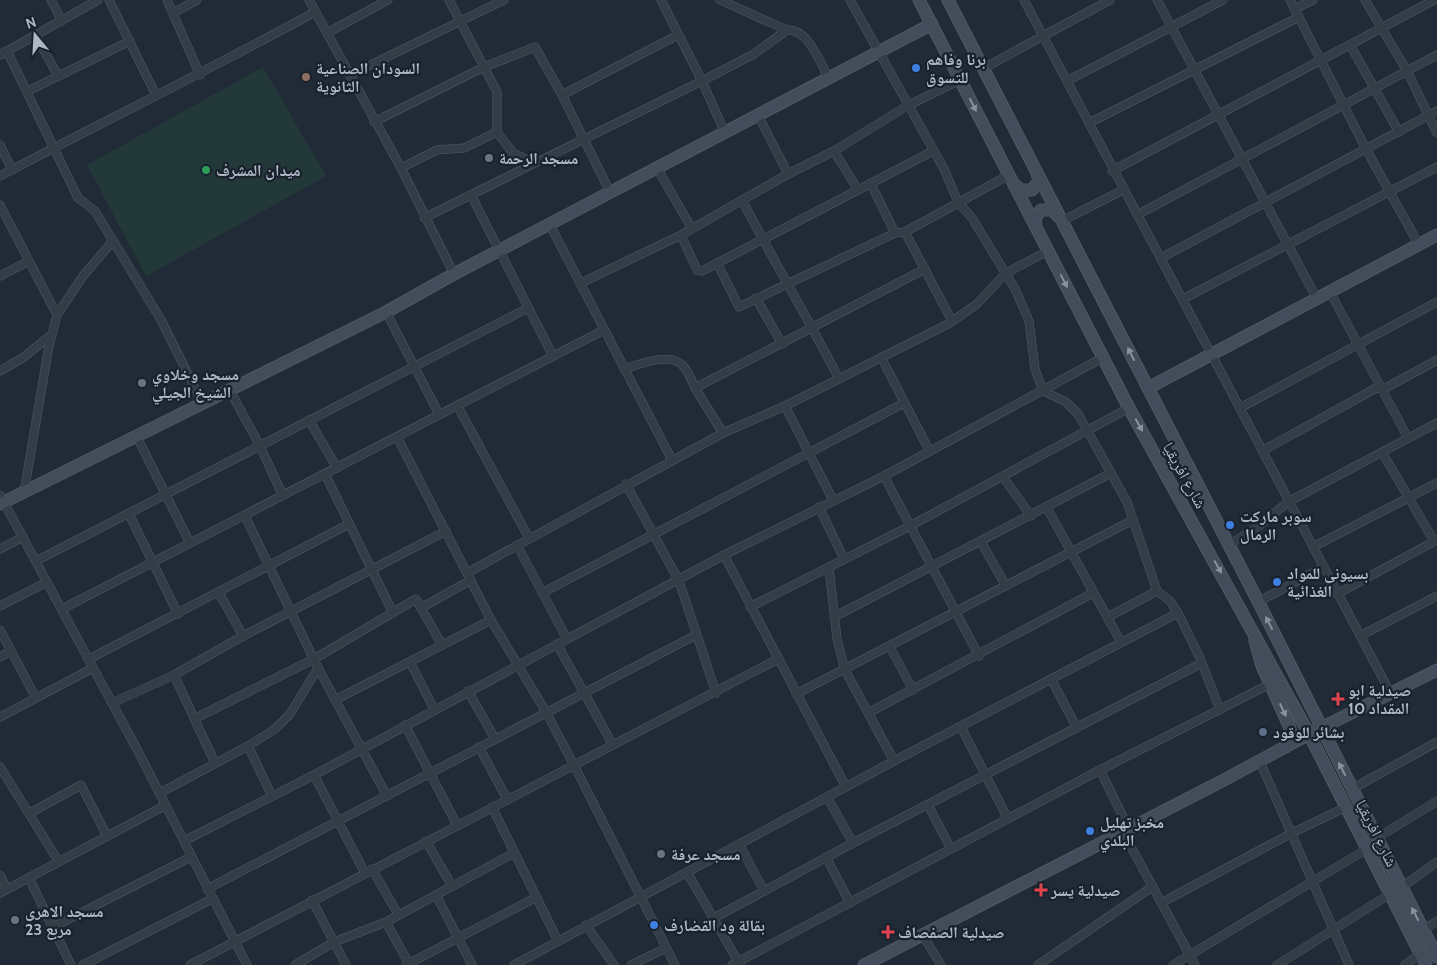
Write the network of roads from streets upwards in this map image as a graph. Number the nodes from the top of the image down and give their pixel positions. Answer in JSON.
{"nodes":[{"id":1,"x":51,"y":0,"type":"edge"},
{"id":2,"x":98,"y":0,"type":"edge"},
{"id":3,"x":109,"y":0,"type":"edge"},
{"id":4,"x":167,"y":0,"type":"edge"},
{"id":5,"x":197,"y":0,"type":"edge"},
{"id":6,"x":309,"y":0,"type":"edge"},
{"id":7,"x":387,"y":0,"type":"edge"},
{"id":8,"x":449,"y":0,"type":"edge"},
{"id":9,"x":504,"y":0,"type":"edge"},
{"id":10,"x":661,"y":0,"type":"edge"},
{"id":11,"x":850,"y":0,"type":"edge"},
{"id":12,"x":919,"y":0,"type":"edge"},
{"id":13,"x":948,"y":0,"type":"edge"},
{"id":14,"x":1024,"y":0,"type":"edge"},
{"id":15,"x":1110,"y":0,"type":"edge"},
{"id":16,"x":1157,"y":0,"type":"edge"},
{"id":17,"x":1223,"y":0,"type":"edge"},
{"id":18,"x":1290,"y":0,"type":"edge"},
{"id":19,"x":1313,"y":0,"type":"edge"},
{"id":20,"x":1365,"y":0,"type":"edge"},
{"id":21,"x":1434,"y":0,"type":"edge"},
{"id":22,"x":722,"y":1,"type":"edge"},
{"id":23,"x":1295,"y":9,"type":"junction"},
{"id":24,"x":315,"y":12,"type":"junction"},
{"id":25,"x":173,"y":13,"type":"junction"},
{"id":26,"x":1299,"y":17,"type":"junction"},
{"id":27,"x":62,"y":21,"type":"junction"},
{"id":28,"x":462,"y":22,"type":"junction"},
{"id":29,"x":932,"y":24,"type":"junction"},
{"id":30,"x":1172,"y":26,"type":"junction"},
{"id":31,"x":1380,"y":28,"type":"junction"},
{"id":32,"x":787,"y":30,"type":"junction"},
{"id":33,"x":327,"y":33,"type":"junction"},
{"id":34,"x":678,"y":35,"type":"junction"},
{"id":35,"x":36,"y":36,"type":"junction"},
{"id":36,"x":1043,"y":36,"type":"junction"},
{"id":37,"x":130,"y":41,"type":"junction"},
{"id":38,"x":1350,"y":45,"type":"junction"},
{"id":39,"x":879,"y":52,"type":"junction"},
{"id":40,"x":4,"y":53,"type":"edge"},
{"id":41,"x":1437,"y":55,"type":"edge"},
{"id":42,"x":1321,"y":62,"type":"junction"},
{"id":43,"x":484,"y":67,"type":"junction"},
{"id":44,"x":984,"y":68,"type":"junction"},
{"id":45,"x":1195,"y":70,"type":"junction"},
{"id":46,"x":1406,"y":71,"type":"junction"},
{"id":47,"x":200,"y":75,"type":"junction"},
{"id":48,"x":350,"y":75,"type":"junction"},
{"id":49,"x":58,"y":76,"type":"junction"},
{"id":50,"x":829,"y":78,"type":"junction"},
{"id":51,"x":960,"y":80,"type":"junction"},
{"id":52,"x":702,"y":81,"type":"junction"},
{"id":53,"x":1067,"y":81,"type":"junction"},
{"id":54,"x":1373,"y":89,"type":"junction"},
{"id":55,"x":28,"y":91,"type":"junction"},
{"id":56,"x":156,"y":95,"type":"junction"},
{"id":57,"x":562,"y":95,"type":"junction"},
{"id":58,"x":1343,"y":104,"type":"junction"},
{"id":59,"x":907,"y":106,"type":"junction"},
{"id":60,"x":1437,"y":112,"type":"edge"},
{"id":61,"x":758,"y":115,"type":"junction"},
{"id":62,"x":1219,"y":115,"type":"junction"},
{"id":63,"x":1429,"y":116,"type":"junction"},
{"id":64,"x":374,"y":122,"type":"junction"},
{"id":65,"x":1089,"y":123,"type":"junction"},
{"id":66,"x":497,"y":132,"type":"junction"},
{"id":67,"x":1399,"y":132,"type":"junction"},
{"id":68,"x":724,"y":133,"type":"junction"},
{"id":69,"x":1437,"y":133,"type":"edge"},
{"id":70,"x":583,"y":140,"type":"junction"},
{"id":71,"x":0,"y":145,"type":"edge"},
{"id":72,"x":52,"y":148,"type":"junction"},
{"id":73,"x":1366,"y":149,"type":"junction"},
{"id":74,"x":834,"y":151,"type":"junction"},
{"id":75,"x":934,"y":151,"type":"junction"},
{"id":76,"x":1242,"y":159,"type":"junction"},
{"id":77,"x":534,"y":163,"type":"junction"},
{"id":78,"x":1437,"y":167,"type":"edge"},
{"id":79,"x":401,"y":168,"type":"junction"},
{"id":80,"x":657,"y":168,"type":"junction"},
{"id":81,"x":12,"y":170,"type":"junction"},
{"id":82,"x":1112,"y":171,"type":"junction"},
{"id":83,"x":1038,"y":173,"type":"junction"},
{"id":84,"x":788,"y":174,"type":"junction"},
{"id":85,"x":0,"y":176,"type":"edge"},
{"id":86,"x":1011,"y":179,"type":"junction"},
{"id":87,"x":871,"y":184,"type":"junction"},
{"id":88,"x":858,"y":190,"type":"junction"},
{"id":89,"x":1123,"y":190,"type":"junction"},
{"id":90,"x":610,"y":192,"type":"junction"},
{"id":91,"x":1389,"y":192,"type":"junction"},
{"id":92,"x":471,"y":194,"type":"junction"},
{"id":93,"x":742,"y":200,"type":"junction"},
{"id":94,"x":958,"y":202,"type":"junction"},
{"id":95,"x":1265,"y":203,"type":"junction"},
{"id":96,"x":0,"y":205,"type":"edge"},
{"id":97,"x":1137,"y":215,"type":"junction"},
{"id":98,"x":424,"y":218,"type":"junction"},
{"id":99,"x":1061,"y":219,"type":"junction"},
{"id":100,"x":550,"y":225,"type":"junction"},
{"id":101,"x":691,"y":227,"type":"junction"},
{"id":102,"x":1037,"y":229,"type":"junction"},
{"id":103,"x":906,"y":232,"type":"junction"},
{"id":104,"x":895,"y":233,"type":"junction"},
{"id":105,"x":680,"y":235,"type":"junction"},
{"id":106,"x":1437,"y":235,"type":"edge"},
{"id":107,"x":763,"y":240,"type":"junction"},
{"id":108,"x":112,"y":242,"type":"junction"},
{"id":109,"x":1288,"y":244,"type":"junction"},
{"id":110,"x":1419,"y":245,"type":"junction"},
{"id":111,"x":500,"y":250,"type":"junction"},
{"id":112,"x":1048,"y":251,"type":"junction"},
{"id":113,"x":1161,"y":258,"type":"junction"},
{"id":114,"x":29,"y":261,"type":"junction"},
{"id":115,"x":717,"y":263,"type":"junction"},
{"id":116,"x":925,"y":270,"type":"junction"},
{"id":117,"x":1006,"y":273,"type":"junction"},
{"id":118,"x":454,"y":274,"type":"junction"},
{"id":119,"x":0,"y":276,"type":"edge"},
{"id":120,"x":581,"y":283,"type":"junction"},
{"id":121,"x":785,"y":284,"type":"junction"},
{"id":122,"x":1330,"y":292,"type":"junction"},
{"id":123,"x":756,"y":298,"type":"junction"},
{"id":124,"x":1183,"y":299,"type":"junction"},
{"id":125,"x":1316,"y":299,"type":"junction"},
{"id":126,"x":1437,"y":302,"type":"edge"},
{"id":127,"x":528,"y":308,"type":"junction"},
{"id":128,"x":386,"y":312,"type":"junction"},
{"id":129,"x":57,"y":315,"type":"junction"},
{"id":130,"x":952,"y":321,"type":"junction"},
{"id":131,"x":812,"y":327,"type":"junction"},
{"id":132,"x":604,"y":330,"type":"junction"},
{"id":133,"x":52,"y":333,"type":"junction"},
{"id":134,"x":782,"y":344,"type":"junction"},
{"id":135,"x":1358,"y":344,"type":"junction"},
{"id":136,"x":1213,"y":354,"type":"junction"},
{"id":137,"x":553,"y":356,"type":"junction"},
{"id":138,"x":881,"y":357,"type":"junction"},
{"id":139,"x":1104,"y":357,"type":"junction"},
{"id":140,"x":1437,"y":360,"type":"edge"},
{"id":141,"x":414,"y":367,"type":"junction"},
{"id":142,"x":624,"y":368,"type":"junction"},
{"id":143,"x":0,"y":372,"type":"edge"},
{"id":144,"x":839,"y":379,"type":"junction"},
{"id":145,"x":229,"y":388,"type":"junction"},
{"id":146,"x":695,"y":388,"type":"junction"},
{"id":147,"x":1148,"y":388,"type":"junction"},
{"id":148,"x":1381,"y":388,"type":"junction"},
{"id":149,"x":1043,"y":391,"type":"junction"},
{"id":150,"x":202,"y":402,"type":"junction"},
{"id":151,"x":904,"y":403,"type":"junction"},
{"id":152,"x":457,"y":405,"type":"junction"},
{"id":153,"x":784,"y":406,"type":"junction"},
{"id":154,"x":1130,"y":408,"type":"junction"},
{"id":155,"x":1240,"y":408,"type":"junction"},
{"id":156,"x":439,"y":414,"type":"junction"},
{"id":157,"x":309,"y":420,"type":"junction"},
{"id":158,"x":1435,"y":424,"type":"edge"},
{"id":159,"x":1088,"y":432,"type":"junction"},
{"id":160,"x":723,"y":433,"type":"junction"},
{"id":161,"x":1437,"y":433,"type":"edge"},
{"id":162,"x":137,"y":437,"type":"junction"},
{"id":163,"x":397,"y":437,"type":"junction"},
{"id":164,"x":1408,"y":438,"type":"junction"},
{"id":165,"x":260,"y":446,"type":"junction"},
{"id":166,"x":929,"y":450,"type":"junction"},
{"id":167,"x":1262,"y":451,"type":"junction"},
{"id":168,"x":808,"y":452,"type":"junction"},
{"id":169,"x":1382,"y":452,"type":"junction"},
{"id":170,"x":672,"y":460,"type":"junction"},
{"id":171,"x":337,"y":468,"type":"junction"},
{"id":172,"x":1111,"y":473,"type":"junction"},
{"id":173,"x":325,"y":474,"type":"junction"},
{"id":174,"x":884,"y":476,"type":"junction"},
{"id":175,"x":1003,"y":476,"type":"junction"},
{"id":176,"x":1437,"y":483,"type":"edge"},
{"id":177,"x":626,"y":484,"type":"junction"},
{"id":178,"x":24,"y":492,"type":"junction"},
{"id":179,"x":165,"y":496,"type":"junction"},
{"id":180,"x":283,"y":496,"type":"junction"},
{"id":181,"x":1408,"y":498,"type":"junction"},
{"id":182,"x":833,"y":500,"type":"junction"},
{"id":183,"x":1,"y":501,"type":"edge"},
{"id":184,"x":1288,"y":502,"type":"junction"},
{"id":185,"x":819,"y":507,"type":"junction"},
{"id":186,"x":1047,"y":508,"type":"junction"},
{"id":187,"x":130,"y":514,"type":"junction"},
{"id":188,"x":245,"y":516,"type":"junction"},
{"id":189,"x":1032,"y":516,"type":"junction"},
{"id":190,"x":1133,"y":520,"type":"junction"},
{"id":191,"x":349,"y":524,"type":"junction"},
{"id":192,"x":910,"y":526,"type":"junction"},
{"id":193,"x":446,"y":531,"type":"junction"},
{"id":194,"x":654,"y":533,"type":"junction"},
{"id":195,"x":23,"y":537,"type":"junction"},
{"id":196,"x":529,"y":538,"type":"junction"},
{"id":197,"x":1435,"y":540,"type":"edge"},
{"id":198,"x":190,"y":542,"type":"junction"},
{"id":199,"x":981,"y":542,"type":"junction"},
{"id":200,"x":517,"y":545,"type":"junction"},
{"id":201,"x":1229,"y":545,"type":"junction"},
{"id":202,"x":1313,"y":547,"type":"junction"},
{"id":203,"x":0,"y":549,"type":"edge"},
{"id":204,"x":1071,"y":553,"type":"junction"},
{"id":205,"x":724,"y":555,"type":"junction"},
{"id":206,"x":844,"y":559,"type":"junction"},
{"id":207,"x":36,"y":561,"type":"junction"},
{"id":208,"x":153,"y":562,"type":"junction"},
{"id":209,"x":269,"y":567,"type":"junction"},
{"id":210,"x":932,"y":567,"type":"junction"},
{"id":211,"x":1323,"y":567,"type":"junction"},
{"id":212,"x":829,"y":568,"type":"junction"},
{"id":213,"x":372,"y":569,"type":"junction"},
{"id":214,"x":467,"y":572,"type":"junction"},
{"id":215,"x":471,"y":580,"type":"junction"},
{"id":216,"x":679,"y":581,"type":"junction"},
{"id":217,"x":47,"y":582,"type":"junction"},
{"id":218,"x":1006,"y":586,"type":"junction"},
{"id":219,"x":1157,"y":591,"type":"junction"},
{"id":220,"x":219,"y":593,"type":"junction"},
{"id":221,"x":542,"y":593,"type":"junction"},
{"id":222,"x":1093,"y":593,"type":"junction"},
{"id":223,"x":1337,"y":594,"type":"junction"},
{"id":224,"x":1437,"y":596,"type":"edge"},
{"id":225,"x":1258,"y":602,"type":"junction"},
{"id":226,"x":0,"y":606,"type":"edge"},
{"id":227,"x":750,"y":607,"type":"junction"},
{"id":228,"x":421,"y":608,"type":"junction"},
{"id":229,"x":62,"y":609,"type":"junction"},
{"id":230,"x":290,"y":613,"type":"junction"},
{"id":231,"x":956,"y":613,"type":"junction"},
{"id":232,"x":1178,"y":613,"type":"junction"},
{"id":233,"x":178,"y":614,"type":"junction"},
{"id":234,"x":393,"y":614,"type":"junction"},
{"id":235,"x":834,"y":617,"type":"junction"},
{"id":236,"x":1108,"y":617,"type":"junction"},
{"id":237,"x":491,"y":620,"type":"junction"},
{"id":238,"x":0,"y":630,"type":"edge"},
{"id":239,"x":1254,"y":632,"type":"junction"},
{"id":240,"x":696,"y":635,"type":"junction"},
{"id":241,"x":243,"y":636,"type":"junction"},
{"id":242,"x":1360,"y":636,"type":"junction"},
{"id":243,"x":567,"y":639,"type":"junction"},
{"id":244,"x":1121,"y":642,"type":"junction"},
{"id":245,"x":557,"y":644,"type":"junction"},
{"id":246,"x":442,"y":646,"type":"junction"},
{"id":247,"x":890,"y":647,"type":"junction"},
{"id":248,"x":11,"y":651,"type":"junction"},
{"id":249,"x":979,"y":656,"type":"junction"},
{"id":250,"x":0,"y":657,"type":"edge"},
{"id":251,"x":314,"y":658,"type":"junction"},
{"id":252,"x":89,"y":659,"type":"junction"},
{"id":253,"x":778,"y":659,"type":"junction"},
{"id":254,"x":410,"y":662,"type":"junction"},
{"id":255,"x":518,"y":664,"type":"junction"},
{"id":256,"x":1202,"y":664,"type":"junction"},
{"id":257,"x":93,"y":668,"type":"junction"},
{"id":258,"x":318,"y":668,"type":"junction"},
{"id":259,"x":844,"y":670,"type":"junction"},
{"id":260,"x":1437,"y":670,"type":"edge"},
{"id":261,"x":174,"y":675,"type":"junction"},
{"id":262,"x":1050,"y":680,"type":"junction"},
{"id":263,"x":1270,"y":684,"type":"junction"},
{"id":264,"x":913,"y":690,"type":"junction"},
{"id":265,"x":468,"y":691,"type":"junction"},
{"id":266,"x":584,"y":692,"type":"junction"},
{"id":267,"x":716,"y":693,"type":"junction"},
{"id":268,"x":796,"y":694,"type":"junction"},
{"id":269,"x":1391,"y":694,"type":"junction"},
{"id":270,"x":36,"y":698,"type":"junction"},
{"id":271,"x":335,"y":700,"type":"junction"},
{"id":272,"x":112,"y":703,"type":"junction"},
{"id":273,"x":434,"y":709,"type":"junction"},
{"id":274,"x":1220,"y":710,"type":"junction"},
{"id":275,"x":546,"y":712,"type":"junction"},
{"id":276,"x":868,"y":713,"type":"junction"},
{"id":277,"x":0,"y":717,"type":"edge"},
{"id":278,"x":196,"y":718,"type":"junction"},
{"id":279,"x":406,"y":725,"type":"junction"},
{"id":280,"x":960,"y":727,"type":"junction"},
{"id":281,"x":1077,"y":728,"type":"junction"},
{"id":282,"x":1322,"y":728,"type":"junction"},
{"id":283,"x":1309,"y":734,"type":"junction"},
{"id":284,"x":495,"y":739,"type":"junction"},
{"id":285,"x":1437,"y":742,"type":"edge"},
{"id":286,"x":614,"y":744,"type":"junction"},
{"id":287,"x":248,"y":746,"type":"junction"},
{"id":288,"x":479,"y":747,"type":"junction"},
{"id":289,"x":1286,"y":747,"type":"junction"},
{"id":290,"x":361,"y":749,"type":"junction"},
{"id":291,"x":894,"y":761,"type":"junction"},
{"id":292,"x":1260,"y":762,"type":"junction"},
{"id":293,"x":215,"y":763,"type":"junction"},
{"id":294,"x":574,"y":765,"type":"junction"},
{"id":295,"x":0,"y":767,"type":"edge"},
{"id":296,"x":1100,"y":770,"type":"junction"},
{"id":297,"x":430,"y":774,"type":"junction"},
{"id":298,"x":314,"y":775,"type":"junction"},
{"id":299,"x":986,"y":776,"type":"junction"},
{"id":300,"x":846,"y":787,"type":"junction"},
{"id":301,"x":1352,"y":789,"type":"junction"},
{"id":302,"x":160,"y":793,"type":"junction"},
{"id":303,"x":272,"y":796,"type":"junction"},
{"id":304,"x":388,"y":796,"type":"junction"},
{"id":305,"x":827,"y":797,"type":"junction"},
{"id":306,"x":507,"y":799,"type":"junction"},
{"id":307,"x":1437,"y":801,"type":"edge"},
{"id":308,"x":166,"y":805,"type":"junction"},
{"id":309,"x":928,"y":805,"type":"junction"},
{"id":310,"x":492,"y":807,"type":"junction"},
{"id":311,"x":1346,"y":807,"type":"junction"},
{"id":312,"x":30,"y":813,"type":"junction"},
{"id":313,"x":1008,"y":819,"type":"junction"},
{"id":314,"x":338,"y":823,"type":"junction"},
{"id":315,"x":457,"y":825,"type":"junction"},
{"id":316,"x":1126,"y":831,"type":"junction"},
{"id":317,"x":1292,"y":833,"type":"junction"},
{"id":318,"x":107,"y":836,"type":"junction"},
{"id":319,"x":1377,"y":838,"type":"junction"},
{"id":320,"x":184,"y":841,"type":"junction"},
{"id":321,"x":426,"y":841,"type":"junction"},
{"id":322,"x":853,"y":843,"type":"junction"},
{"id":323,"x":739,"y":844,"type":"junction"},
{"id":324,"x":951,"y":849,"type":"junction"},
{"id":325,"x":1368,"y":849,"type":"junction"},
{"id":326,"x":514,"y":853,"type":"junction"},
{"id":327,"x":191,"y":857,"type":"junction"},
{"id":328,"x":826,"y":857,"type":"junction"},
{"id":329,"x":59,"y":862,"type":"junction"},
{"id":330,"x":1437,"y":862,"type":"edge"},
{"id":331,"x":368,"y":871,"type":"junction"},
{"id":332,"x":687,"y":872,"type":"junction"},
{"id":333,"x":0,"y":875,"type":"edge"},
{"id":334,"x":29,"y":878,"type":"junction"},
{"id":335,"x":1312,"y":883,"type":"junction"},
{"id":336,"x":452,"y":886,"type":"junction"},
{"id":337,"x":1152,"y":887,"type":"junction"},
{"id":338,"x":1402,"y":887,"type":"junction"},
{"id":339,"x":207,"y":889,"type":"junction"},
{"id":340,"x":4,"y":891,"type":"edge"},
{"id":341,"x":764,"y":891,"type":"junction"},
{"id":342,"x":436,"y":894,"type":"junction"},
{"id":343,"x":1390,"y":894,"type":"junction"},
{"id":344,"x":640,"y":896,"type":"junction"},
{"id":345,"x":537,"y":897,"type":"junction"},
{"id":346,"x":212,"y":899,"type":"junction"},
{"id":347,"x":312,"y":900,"type":"junction"},
{"id":348,"x":850,"y":903,"type":"junction"},
{"id":349,"x":1161,"y":903,"type":"junction"},
{"id":350,"x":398,"y":914,"type":"junction"},
{"id":351,"x":714,"y":918,"type":"junction"},
{"id":352,"x":1437,"y":921,"type":"edge"},
{"id":353,"x":386,"y":922,"type":"junction"},
{"id":354,"x":586,"y":925,"type":"junction"},
{"id":355,"x":53,"y":927,"type":"junction"},
{"id":356,"x":1334,"y":930,"type":"junction"},
{"id":357,"x":1423,"y":930,"type":"junction"},
{"id":358,"x":922,"y":934,"type":"junction"},
{"id":359,"x":458,"y":938,"type":"junction"},
{"id":360,"x":235,"y":940,"type":"junction"},
{"id":361,"x":558,"y":941,"type":"junction"},
{"id":362,"x":334,"y":942,"type":"junction"},
{"id":363,"x":666,"y":948,"type":"junction"},
{"id":364,"x":1420,"y":954,"type":"junction"},
{"id":365,"x":1190,"y":955,"type":"junction"},
{"id":366,"x":1437,"y":957,"type":"edge"},
{"id":367,"x":194,"y":964,"type":"edge"},
{"id":368,"x":408,"y":964,"type":"edge"},
{"id":369,"x":737,"y":964,"type":"edge"},
{"id":370,"x":867,"y":964,"type":"edge"},
{"id":371,"x":71,"y":965,"type":"edge"},
{"id":372,"x":83,"y":965,"type":"edge"},
{"id":373,"x":247,"y":965,"type":"edge"},
{"id":374,"x":295,"y":965,"type":"edge"},
{"id":375,"x":346,"y":965,"type":"edge"},
{"id":376,"x":472,"y":965,"type":"edge"},
{"id":377,"x":514,"y":965,"type":"edge"},
{"id":378,"x":614,"y":965,"type":"edge"},
{"id":379,"x":631,"y":965,"type":"edge"},
{"id":380,"x":675,"y":965,"type":"edge"},
{"id":381,"x":941,"y":965,"type":"edge"},
{"id":382,"x":1038,"y":965,"type":"edge"},
{"id":383,"x":1173,"y":965,"type":"edge"},
{"id":384,"x":1195,"y":965,"type":"edge"},
{"id":385,"x":1277,"y":965,"type":"edge"},
{"id":386,"x":1349,"y":965,"type":"edge"},
{"id":387,"x":1405,"y":965,"type":"edge"},
{"id":388,"x":1426,"y":965,"type":"edge"}],
"edges":[{"from":1,"to":27,"type":"street"},
{"from":2,"to":27,"type":"street"},
{"from":3,"to":37,"type":"street"},
{"from":4,"to":25,"type":"street"},
{"from":5,"to":25,"type":"street"},
{"from":6,"to":24,"type":"street"},
{"from":7,"to":33,"type":"street"},
{"from":8,"to":28,"type":"street"},
{"from":9,"to":28,"type":"street"},
{"from":10,"to":34,"type":"street"},
{"from":11,"to":39,"type":"street"},
{"from":12,"to":29,"type":"street","name":"شارع افريقيا"},
{"from":13,"to":44,"type":"street","name":"شارع افريقيا"},
{"from":14,"to":36,"type":"street"},
{"from":15,"to":36,"type":"street"},
{"from":16,"to":30,"type":"street"},
{"from":17,"to":30,"type":"street"},
{"from":18,"to":23,"type":"street"},
{"from":19,"to":23,"type":"street"},
{"from":20,"to":31,"type":"street"},
{"from":21,"to":31,"type":"street"},
{"from":22,"to":32,"type":"street"},
{"from":23,"to":26,"type":"street"},
{"from":24,"to":33,"type":"street"},
{"from":24,"to":47,"type":"street"},
{"from":25,"to":47,"type":"street"},
{"from":26,"to":42,"type":"street"},
{"from":26,"to":45,"type":"street"},
{"from":27,"to":35,"type":"street"},
{"from":28,"to":43,"type":"street"},
{"from":28,"to":48,"type":"street"},
{"from":29,"to":39,"type":"street"},
{"from":29,"to":51,"type":"street","name":"شارع افريقيا"},
{"from":30,"to":45,"type":"street"},
{"from":30,"to":53,"type":"street"},
{"from":31,"to":38,"type":"street"},
{"from":31,"to":46,"type":"street"},
{"from":32,"to":50,"type":"street"},
{"from":32,"to":52,"type":"street"},
{"from":33,"to":48,"type":"street"},
{"from":34,"to":52,"type":"street"},
{"from":34,"to":57,"type":"street"},
{"from":35,"to":40,"type":"street"},
{"from":35,"to":49,"type":"street"},
{"from":36,"to":44,"type":"street"},
{"from":36,"to":53,"type":"street"},
{"from":37,"to":49,"type":"street"},
{"from":37,"to":56,"type":"street"},
{"from":38,"to":42,"type":"street"},
{"from":38,"to":54,"type":"street"},
{"from":39,"to":50,"type":"street"},
{"from":39,"to":59,"type":"street"},
{"from":40,"to":55,"type":"street"},
{"from":41,"to":46,"type":"street"},
{"from":42,"to":58,"type":"street"},
{"from":42,"to":62,"type":"street"},
{"from":43,"to":57,"type":"street"},
{"from":43,"to":64,"type":"street"},
{"from":43,"to":66,"type":"street"},
{"from":44,"to":83,"type":"street","name":"شارع افريقيا"},
{"from":45,"to":62,"type":"street"},
{"from":45,"to":65,"type":"street"},
{"from":46,"to":54,"type":"street"},
{"from":46,"to":63,"type":"street"},
{"from":47,"to":56,"type":"street"},
{"from":48,"to":64,"type":"street"},
{"from":49,"to":55,"type":"street"},
{"from":50,"to":61,"type":"street"},
{"from":51,"to":59,"type":"street"},
{"from":51,"to":86,"type":"street","name":"شارع افريقيا","one_way":true},
{"from":52,"to":68,"type":"street"},
{"from":52,"to":70,"type":"street"},
{"from":53,"to":65,"type":"street"},
{"from":54,"to":58,"type":"street"},
{"from":54,"to":67,"type":"street"},
{"from":55,"to":72,"type":"street"},
{"from":56,"to":72,"type":"street"},
{"from":57,"to":70,"type":"street"},
{"from":58,"to":73,"type":"street"},
{"from":58,"to":76,"type":"street"},
{"from":59,"to":74,"type":"street"},
{"from":59,"to":75,"type":"street"},
{"from":60,"to":63,"type":"street"},
{"from":61,"to":68,"type":"street"},
{"from":61,"to":84,"type":"street"},
{"from":62,"to":76,"type":"street"},
{"from":62,"to":82,"type":"street"},
{"from":63,"to":67,"type":"street"},
{"from":63,"to":69,"type":"street"},
{"from":64,"to":79,"type":"street"},
{"from":65,"to":82,"type":"street"},
{"from":66,"to":77,"type":"street"},
{"from":66,"to":79,"type":"street"},
{"from":67,"to":73,"type":"street"},
{"from":68,"to":80,"type":"street"},
{"from":70,"to":77,"type":"street"},
{"from":70,"to":90,"type":"street"},
{"from":71,"to":81,"type":"street"},
{"from":72,"to":81,"type":"street"},
{"from":72,"to":108,"type":"street"},
{"from":73,"to":91,"type":"street"},
{"from":73,"to":95,"type":"street"},
{"from":74,"to":84,"type":"street"},
{"from":74,"to":88,"type":"street"},
{"from":75,"to":87,"type":"street"},
{"from":75,"to":94,"type":"street"},
{"from":76,"to":95,"type":"street"},
{"from":76,"to":97,"type":"street"},
{"from":77,"to":92,"type":"street"},
{"from":78,"to":91,"type":"street"},
{"from":79,"to":98,"type":"street"},
{"from":80,"to":90,"type":"street"},
{"from":80,"to":101,"type":"street"},
{"from":81,"to":85,"type":"street"},
{"from":82,"to":89,"type":"street"},
{"from":83,"to":86,"type":"street"},
{"from":83,"to":99,"type":"street","name":"شارع افريقيا"},
{"from":84,"to":93,"type":"street"},
{"from":86,"to":94,"type":"street"},
{"from":86,"to":102,"type":"street","name":"شارع افريقيا"},
{"from":87,"to":88,"type":"street"},
{"from":87,"to":104,"type":"street"},
{"from":88,"to":107,"type":"street"},
{"from":89,"to":97,"type":"street"},
{"from":89,"to":99,"type":"street"},
{"from":90,"to":100,"type":"street"},
{"from":91,"to":109,"type":"street"},
{"from":91,"to":110,"type":"street"},
{"from":92,"to":98,"type":"street"},
{"from":92,"to":111,"type":"street"},
{"from":93,"to":101,"type":"street"},
{"from":93,"to":107,"type":"street"},
{"from":94,"to":103,"type":"street"},
{"from":94,"to":117,"type":"street"},
{"from":95,"to":109,"type":"street"},
{"from":95,"to":113,"type":"street"},
{"from":96,"to":114,"type":"street"},
{"from":97,"to":113,"type":"street"},
{"from":98,"to":118,"type":"street"},
{"from":99,"to":102,"type":"street"},
{"from":147,"to":99,"type":"street","name":"شارع افريقيا","one_way":true},
{"from":100,"to":111,"type":"street"},
{"from":100,"to":120,"type":"street"},
{"from":101,"to":105,"type":"street"},
{"from":102,"to":112,"type":"street","name":"شارع افريقيا"},
{"from":103,"to":104,"type":"street"},
{"from":103,"to":116,"type":"street"},
{"from":104,"to":121,"type":"street"},
{"from":105,"to":115,"type":"street"},
{"from":105,"to":120,"type":"street"},
{"from":106,"to":110,"type":"street"},
{"from":107,"to":115,"type":"street"},
{"from":107,"to":121,"type":"street"},
{"from":108,"to":129,"type":"street"},
{"from":108,"to":150,"type":"street"},
{"from":109,"to":124,"type":"street"},
{"from":109,"to":125,"type":"street"},
{"from":110,"to":122,"type":"street"},
{"from":111,"to":118,"type":"street"},
{"from":111,"to":127,"type":"street"},
{"from":112,"to":117,"type":"street"},
{"from":112,"to":139,"type":"street","name":"شارع افريقيا","one_way":true},
{"from":113,"to":124,"type":"street"},
{"from":114,"to":119,"type":"street"},
{"from":114,"to":129,"type":"street"},
{"from":115,"to":123,"type":"street"},
{"from":116,"to":130,"type":"street"},
{"from":116,"to":131,"type":"street"},
{"from":117,"to":130,"type":"street"},
{"from":117,"to":149,"type":"street"},
{"from":118,"to":128,"type":"street"},
{"from":120,"to":132,"type":"street"},
{"from":121,"to":123,"type":"street"},
{"from":121,"to":131,"type":"street"},
{"from":122,"to":125,"type":"street"},
{"from":122,"to":135,"type":"street"},
{"from":123,"to":134,"type":"street"},
{"from":124,"to":136,"type":"street"},
{"from":125,"to":136,"type":"street"},
{"from":126,"to":135,"type":"street"},
{"from":127,"to":137,"type":"street"},
{"from":127,"to":141,"type":"street"},
{"from":128,"to":141,"type":"street"},
{"from":128,"to":145,"type":"street"},
{"from":129,"to":133,"type":"street"},
{"from":130,"to":138,"type":"street"},
{"from":131,"to":134,"type":"street"},
{"from":131,"to":144,"type":"street"},
{"from":132,"to":137,"type":"street"},
{"from":132,"to":142,"type":"street"},
{"from":133,"to":143,"type":"street"},
{"from":133,"to":178,"type":"street"},
{"from":134,"to":146,"type":"street"},
{"from":135,"to":148,"type":"street"},
{"from":135,"to":155,"type":"street"},
{"from":136,"to":147,"type":"street"},
{"from":136,"to":155,"type":"street"},
{"from":137,"to":152,"type":"street"},
{"from":138,"to":144,"type":"street"},
{"from":138,"to":151,"type":"street"},
{"from":139,"to":149,"type":"street"},
{"from":139,"to":154,"type":"street","name":"شارع افريقيا"},
{"from":140,"to":148,"type":"street"},
{"from":141,"to":156,"type":"street"},
{"from":141,"to":157,"type":"street"},
{"from":142,"to":146,"type":"street"},
{"from":142,"to":170,"type":"street"},
{"from":144,"to":153,"type":"street"},
{"from":145,"to":150,"type":"street"},
{"from":145,"to":165,"type":"street"},
{"from":146,"to":160,"type":"street"},
{"from":147,"to":201,"type":"street","name":"شارع افريقيا"},
{"from":148,"to":164,"type":"street"},
{"from":148,"to":167,"type":"street"},
{"from":149,"to":159,"type":"street"},
{"from":149,"to":166,"type":"street"},
{"from":150,"to":162,"type":"street"},
{"from":151,"to":166,"type":"street"},
{"from":151,"to":168,"type":"street"},
{"from":152,"to":156,"type":"street"},
{"from":152,"to":196,"type":"street"},
{"from":153,"to":160,"type":"street"},
{"from":153,"to":168,"type":"street"},
{"from":154,"to":159,"type":"street"},
{"from":154,"to":239,"type":"street","name":"شارع افريقيا","one_way":true},
{"from":155,"to":167,"type":"street"},
{"from":156,"to":163,"type":"street"},
{"from":157,"to":165,"type":"street"},
{"from":157,"to":171,"type":"street"},
{"from":158,"to":161,"type":"street"},
{"from":158,"to":164,"type":"street"},
{"from":159,"to":172,"type":"street"},
{"from":159,"to":175,"type":"street"},
{"from":160,"to":170,"type":"street"},
{"from":162,"to":178,"type":"street"},
{"from":162,"to":179,"type":"street"},
{"from":163,"to":171,"type":"street"},
{"from":163,"to":193,"type":"street"},
{"from":164,"to":169,"type":"street"},
{"from":165,"to":179,"type":"street"},
{"from":165,"to":180,"type":"street"},
{"from":166,"to":174,"type":"street"},
{"from":167,"to":184,"type":"street"},
{"from":168,"to":182,"type":"street"},
{"from":168,"to":194,"type":"street"},
{"from":169,"to":181,"type":"street"},
{"from":169,"to":184,"type":"street"},
{"from":170,"to":177,"type":"street"},
{"from":171,"to":173,"type":"street"},
{"from":172,"to":186,"type":"street"},
{"from":172,"to":190,"type":"street"},
{"from":173,"to":180,"type":"street"},
{"from":173,"to":191,"type":"street"},
{"from":174,"to":182,"type":"street"},
{"from":174,"to":192,"type":"street"},
{"from":175,"to":189,"type":"street"},
{"from":175,"to":192,"type":"street"},
{"from":176,"to":181,"type":"street"},
{"from":177,"to":194,"type":"street"},
{"from":177,"to":196,"type":"street"},
{"from":178,"to":183,"type":"street"},
{"from":179,"to":187,"type":"street"},
{"from":179,"to":198,"type":"street"},
{"from":180,"to":188,"type":"street"},
{"from":181,"to":197,"type":"street"},
{"from":181,"to":202,"type":"street"},
{"from":182,"to":185,"type":"street"},
{"from":183,"to":195,"type":"street"},
{"from":184,"to":201,"type":"street"},
{"from":184,"to":202,"type":"street"},
{"from":185,"to":205,"type":"street"},
{"from":185,"to":206,"type":"street"},
{"from":186,"to":189,"type":"street"},
{"from":186,"to":204,"type":"street"},
{"from":187,"to":207,"type":"street"},
{"from":187,"to":208,"type":"street"},
{"from":188,"to":198,"type":"street"},
{"from":188,"to":209,"type":"street"},
{"from":189,"to":199,"type":"street"},
{"from":190,"to":204,"type":"street"},
{"from":190,"to":219,"type":"street"},
{"from":191,"to":209,"type":"street"},
{"from":191,"to":213,"type":"street"},
{"from":192,"to":206,"type":"street"},
{"from":192,"to":210,"type":"street"},
{"from":193,"to":213,"type":"street"},
{"from":193,"to":214,"type":"street"},
{"from":194,"to":216,"type":"street"},
{"from":194,"to":221,"type":"street"},
{"from":195,"to":203,"type":"street"},
{"from":195,"to":207,"type":"street"},
{"from":196,"to":200,"type":"street"},
{"from":197,"to":223,"type":"street"},
{"from":198,"to":208,"type":"street"},
{"from":199,"to":210,"type":"street"},
{"from":199,"to":218,"type":"street"},
{"from":200,"to":214,"type":"street"},
{"from":200,"to":221,"type":"street"},
{"from":201,"to":225,"type":"street","name":"شارع افريقيا"},
{"from":202,"to":211,"type":"street"},
{"from":204,"to":218,"type":"street"},
{"from":204,"to":222,"type":"street"},
{"from":205,"to":216,"type":"street"},
{"from":205,"to":227,"type":"street"},
{"from":206,"to":212,"type":"street"},
{"from":207,"to":217,"type":"street"},
{"from":208,"to":229,"type":"street"},
{"from":208,"to":233,"type":"street"},
{"from":209,"to":220,"type":"street"},
{"from":209,"to":230,"type":"street"},
{"from":210,"to":231,"type":"street"},
{"from":210,"to":235,"type":"street"},
{"from":211,"to":223,"type":"street"},
{"from":211,"to":225,"type":"street"},
{"from":212,"to":227,"type":"street"},
{"from":212,"to":235,"type":"street"},
{"from":213,"to":230,"type":"street"},
{"from":213,"to":234,"type":"street"},
{"from":214,"to":215,"type":"street"},
{"from":215,"to":228,"type":"street"},
{"from":215,"to":237,"type":"street"},
{"from":216,"to":240,"type":"street"},
{"from":216,"to":243,"type":"street"},
{"from":217,"to":226,"type":"street"},
{"from":217,"to":229,"type":"street"},
{"from":218,"to":231,"type":"street"},
{"from":219,"to":232,"type":"street"},
{"from":219,"to":236,"type":"street"},
{"from":220,"to":233,"type":"street"},
{"from":220,"to":241,"type":"street"},
{"from":221,"to":243,"type":"street"},
{"from":222,"to":236,"type":"street"},
{"from":222,"to":249,"type":"street"},
{"from":223,"to":242,"type":"street"},
{"from":224,"to":242,"type":"street"},
{"from":282,"to":225,"type":"street","name":"شارع افريقيا","one_way":true},
{"from":227,"to":253,"type":"street"},
{"from":228,"to":234,"type":"street"},
{"from":228,"to":246,"type":"street"},
{"from":229,"to":252,"type":"street"},
{"from":230,"to":241,"type":"street"},
{"from":230,"to":251,"type":"street"},
{"from":231,"to":247,"type":"street"},
{"from":231,"to":249,"type":"street"},
{"from":232,"to":244,"type":"street"},
{"from":232,"to":256,"type":"street"},
{"from":233,"to":252,"type":"street"},
{"from":234,"to":251,"type":"street"},
{"from":235,"to":259,"type":"street"},
{"from":236,"to":244,"type":"street"},
{"from":237,"to":246,"type":"street"},
{"from":237,"to":255,"type":"street"},
{"from":238,"to":248,"type":"street"},
{"from":239,"to":263,"type":"street"},
{"from":239,"to":283,"type":"street","name":"شارع افريقيا"},
{"from":240,"to":266,"type":"street"},
{"from":240,"to":267,"type":"street"},
{"from":241,"to":261,"type":"street"},
{"from":242,"to":269,"type":"street"},
{"from":243,"to":245,"type":"street"},
{"from":244,"to":262,"type":"street"},
{"from":245,"to":255,"type":"street"},
{"from":245,"to":266,"type":"street"},
{"from":246,"to":254,"type":"street"},
{"from":247,"to":259,"type":"street"},
{"from":247,"to":264,"type":"street"},
{"from":248,"to":250,"type":"street"},
{"from":248,"to":270,"type":"street"},
{"from":249,"to":264,"type":"street"},
{"from":251,"to":258,"type":"street"},
{"from":251,"to":278,"type":"street"},
{"from":252,"to":257,"type":"street"},
{"from":253,"to":267,"type":"street"},
{"from":253,"to":268,"type":"street"},
{"from":254,"to":271,"type":"street"},
{"from":254,"to":273,"type":"street"},
{"from":255,"to":265,"type":"street"},
{"from":255,"to":275,"type":"street"},
{"from":256,"to":274,"type":"street"},
{"from":256,"to":281,"type":"street"},
{"from":257,"to":270,"type":"street"},
{"from":257,"to":272,"type":"street"},
{"from":258,"to":271,"type":"street"},
{"from":258,"to":287,"type":"street"},
{"from":259,"to":268,"type":"street"},
{"from":259,"to":276,"type":"street"},
{"from":260,"to":269,"type":"street"},
{"from":261,"to":272,"type":"street"},
{"from":261,"to":278,"type":"street"},
{"from":262,"to":280,"type":"street"},
{"from":262,"to":281,"type":"street"},
{"from":263,"to":274,"type":"street"},
{"from":263,"to":289,"type":"street","one_way":true},
{"from":264,"to":276,"type":"street"},
{"from":265,"to":273,"type":"street"},
{"from":265,"to":284,"type":"street"},
{"from":266,"to":275,"type":"street"},
{"from":266,"to":286,"type":"street"},
{"from":267,"to":286,"type":"street"},
{"from":268,"to":300,"type":"street"},
{"from":269,"to":282,"type":"street"},
{"from":270,"to":277,"type":"street"},
{"from":271,"to":290,"type":"street"},
{"from":272,"to":302,"type":"street"},
{"from":273,"to":279,"type":"street"},
{"from":274,"to":296,"type":"street"},
{"from":275,"to":284,"type":"street"},
{"from":275,"to":294,"type":"street"},
{"from":276,"to":291,"type":"street"},
{"from":278,"to":293,"type":"street"},
{"from":279,"to":290,"type":"street"},
{"from":279,"to":297,"type":"street"},
{"from":280,"to":291,"type":"street"},
{"from":280,"to":299,"type":"street"},
{"from":281,"to":299,"type":"street"},
{"from":282,"to":283,"type":"street"},
{"from":301,"to":282,"type":"street","name":"شارع افريقيا","one_way":true},
{"from":283,"to":289,"type":"street"},
{"from":283,"to":311,"type":"street","name":"شارع افريقيا"},
{"from":284,"to":288,"type":"street"},
{"from":285,"to":301,"type":"street"},
{"from":286,"to":294,"type":"street"},
{"from":287,"to":293,"type":"street"},
{"from":287,"to":303,"type":"street"},
{"from":288,"to":297,"type":"street"},
{"from":288,"to":306,"type":"street"},
{"from":289,"to":292,"type":"street"},
{"from":290,"to":298,"type":"street"},
{"from":290,"to":304,"type":"street"},
{"from":291,"to":300,"type":"street"},
{"from":292,"to":316,"type":"street"},
{"from":292,"to":317,"type":"street"},
{"from":293,"to":302,"type":"street"},
{"from":294,"to":306,"type":"street"},
{"from":294,"to":344,"type":"street"},
{"from":295,"to":312,"type":"street"},
{"from":296,"to":313,"type":"street"},
{"from":296,"to":316,"type":"street"},
{"from":297,"to":304,"type":"street"},
{"from":297,"to":315,"type":"street"},
{"from":298,"to":303,"type":"street"},
{"from":298,"to":314,"type":"street"},
{"from":299,"to":309,"type":"street"},
{"from":299,"to":313,"type":"street"},
{"from":300,"to":305,"type":"street"},
{"from":301,"to":319,"type":"street","name":"شارع افريقيا"},
{"from":302,"to":308,"type":"street"},
{"from":303,"to":320,"type":"street"},
{"from":304,"to":314,"type":"street"},
{"from":305,"to":322,"type":"street"},
{"from":305,"to":323,"type":"street"},
{"from":306,"to":310,"type":"street"},
{"from":307,"to":319,"type":"street"},
{"from":308,"to":318,"type":"street"},
{"from":308,"to":320,"type":"street"},
{"from":309,"to":322,"type":"street"},
{"from":309,"to":324,"type":"street"},
{"from":310,"to":315,"type":"street"},
{"from":310,"to":326,"type":"street"},
{"from":311,"to":317,"type":"street"},
{"from":311,"to":325,"type":"street","name":"شارع افريقيا"},
{"from":312,"to":318,"type":"street"},
{"from":312,"to":329,"type":"street"},
{"from":313,"to":324,"type":"street"},
{"from":314,"to":331,"type":"street"},
{"from":314,"to":339,"type":"street"},
{"from":315,"to":321,"type":"street"},
{"from":316,"to":337,"type":"street"},
{"from":316,"to":358,"type":"street"},
{"from":317,"to":335,"type":"street"},
{"from":317,"to":349,"type":"street"},
{"from":318,"to":329,"type":"street"},
{"from":319,"to":338,"type":"street","name":"شارع افريقيا"},
{"from":320,"to":327,"type":"street"},
{"from":321,"to":331,"type":"street"},
{"from":321,"to":336,"type":"street"},
{"from":322,"to":328,"type":"street"},
{"from":323,"to":332,"type":"street"},
{"from":323,"to":341,"type":"street"},
{"from":324,"to":348,"type":"street"},
{"from":325,"to":335,"type":"street"},
{"from":325,"to":343,"type":"street","name":"شارع افريقيا"},
{"from":326,"to":336,"type":"street"},
{"from":326,"to":345,"type":"street"},
{"from":327,"to":339,"type":"street"},
{"from":327,"to":355,"type":"street"},
{"from":328,"to":341,"type":"street"},
{"from":328,"to":348,"type":"street"},
{"from":329,"to":334,"type":"street"},
{"from":330,"to":338,"type":"street"},
{"from":331,"to":347,"type":"street"},
{"from":331,"to":350,"type":"street"},
{"from":332,"to":344,"type":"street"},
{"from":332,"to":351,"type":"street"},
{"from":333,"to":340,"type":"street"},
{"from":334,"to":340,"type":"street"},
{"from":334,"to":355,"type":"street"},
{"from":335,"to":356,"type":"street"},
{"from":335,"to":365,"type":"street"},
{"from":336,"to":342,"type":"street"},
{"from":337,"to":349,"type":"street"},
{"from":337,"to":382,"type":"street"},
{"from":357,"to":338,"type":"street","name":"شارع افريقيا","one_way":true},
{"from":339,"to":346,"type":"street"},
{"from":341,"to":351,"type":"street"},
{"from":342,"to":350,"type":"street"},
{"from":342,"to":359,"type":"street"},
{"from":343,"to":356,"type":"street"},
{"from":343,"to":364,"type":"street","name":"شارع افريقيا"},
{"from":344,"to":354,"type":"street"},
{"from":344,"to":363,"type":"street"},
{"from":345,"to":359,"type":"street"},
{"from":345,"to":361,"type":"street"},
{"from":346,"to":360,"type":"street"},
{"from":346,"to":372,"type":"street"},
{"from":347,"to":360,"type":"street"},
{"from":347,"to":362,"type":"street"},
{"from":348,"to":369,"type":"street"},
{"from":349,"to":365,"type":"street"},
{"from":350,"to":353,"type":"street"},
{"from":351,"to":369,"type":"street"},
{"from":352,"to":357,"type":"street"},
{"from":353,"to":362,"type":"street"},
{"from":353,"to":368,"type":"street"},
{"from":354,"to":361,"type":"street"},
{"from":354,"to":378,"type":"street"},
{"from":355,"to":371,"type":"street"},
{"from":356,"to":385,"type":"street"},
{"from":356,"to":386,"type":"street"},
{"from":357,"to":366,"type":"street","name":"شارع افريقيا"},
{"from":358,"to":370,"type":"street"},
{"from":358,"to":381,"type":"street"},
{"from":359,"to":368,"type":"street"},
{"from":359,"to":376,"type":"street"},
{"from":360,"to":367,"type":"street"},
{"from":360,"to":373,"type":"street"},
{"from":361,"to":377,"type":"street"},
{"from":362,"to":374,"type":"street"},
{"from":362,"to":375,"type":"street"},
{"from":363,"to":379,"type":"street"},
{"from":363,"to":380,"type":"street"},
{"from":364,"to":387,"type":"street"},
{"from":364,"to":388,"type":"street","name":"شارع افريقيا"},
{"from":365,"to":383,"type":"street"},
{"from":365,"to":384,"type":"street"}]}
